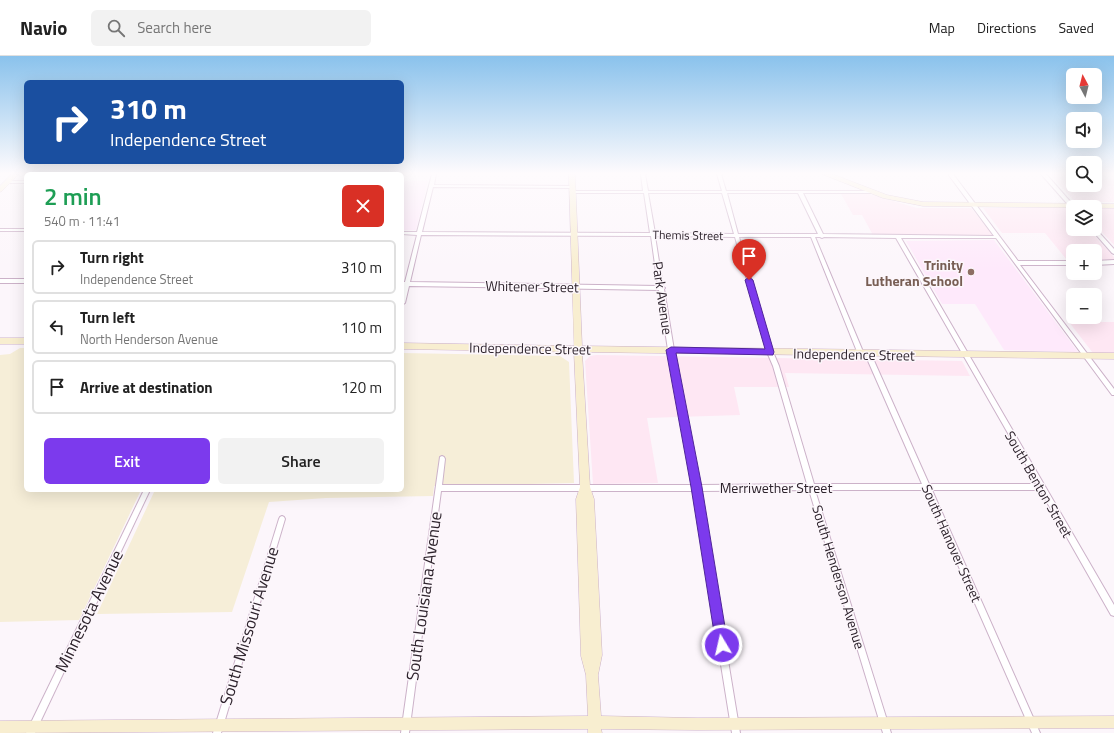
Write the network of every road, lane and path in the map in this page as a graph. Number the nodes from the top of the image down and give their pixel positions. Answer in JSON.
{"nodes":[{"id":1,"x":973,"y":205,"type":"edge"},
{"id":2,"x":426,"y":206,"type":"edge"},
{"id":3,"x":573,"y":206,"type":"edge"},
{"id":4,"x":648,"y":206,"type":"edge"},
{"id":5,"x":728,"y":206,"type":"edge"},
{"id":6,"x":807,"y":206,"type":"edge"},
{"id":7,"x":1032,"y":206,"type":"edge"},
{"id":8,"x":1066,"y":206,"type":"edge"},
{"id":9,"x":1102,"y":206,"type":"edge"},
{"id":10,"x":1114,"y":206,"type":"edge"},
{"id":11,"x":0,"y":230,"type":"edge"},
{"id":12,"x":24,"y":230,"type":"edge"},
{"id":13,"x":404,"y":233,"type":"edge"},
{"id":14,"x":419,"y":233,"type":"junction"},
{"id":15,"x":574,"y":234,"type":"junction"},
{"id":16,"x":653,"y":235,"type":"junction"},
{"id":17,"x":736,"y":236,"type":"junction"},
{"id":18,"x":1099,"y":236,"type":"edge"},
{"id":19,"x":813,"y":237,"type":"junction"},
{"id":20,"x":822,"y":237,"type":"junction"},
{"id":21,"x":997,"y":237,"type":"junction"},
{"id":22,"x":898,"y":238,"type":"junction"},
{"id":23,"x":1114,"y":252,"type":"edge"},
{"id":24,"x":1102,"y":262,"type":"edge"},
{"id":25,"x":1114,"y":262,"type":"edge"},
{"id":26,"x":1017,"y":263,"type":"junction"},
{"id":27,"x":1066,"y":263,"type":"edge"},
{"id":28,"x":0,"y":281,"type":"edge"},
{"id":29,"x":24,"y":281,"type":"edge"},
{"id":30,"x":404,"y":284,"type":"edge"},
{"id":31,"x":575,"y":287,"type":"junction"},
{"id":32,"x":662,"y":288,"type":"junction"},
{"id":33,"x":0,"y":341,"type":"edge"},
{"id":34,"x":24,"y":341,"type":"edge"},
{"id":35,"x":404,"y":346,"type":"edge"},
{"id":36,"x":578,"y":349,"type":"junction"},
{"id":37,"x":671,"y":350,"type":"junction"},
{"id":38,"x":770,"y":352,"type":"junction"},
{"id":39,"x":865,"y":354,"type":"junction"},
{"id":40,"x":965,"y":355,"type":"junction"},
{"id":41,"x":1086,"y":356,"type":"junction"},
{"id":42,"x":1114,"y":356,"type":"edge"},
{"id":43,"x":1114,"y":393,"type":"edge"},
{"id":44,"x":442,"y":459,"type":"dead end"},
{"id":45,"x":585,"y":487,"type":"junction"},
{"id":46,"x":696,"y":487,"type":"junction"},
{"id":47,"x":811,"y":487,"type":"junction"},
{"id":48,"x":927,"y":487,"type":"junction"},
{"id":49,"x":1041,"y":487,"type":"junction"},
{"id":50,"x":438,"y":488,"type":"junction"},
{"id":51,"x":146,"y":492,"type":"edge"},
{"id":52,"x":282,"y":519,"type":"dead end"},
{"id":53,"x":1114,"y":612,"type":"edge"},
{"id":54,"x":1114,"y":722,"type":"edge"},
{"id":55,"x":0,"y":726,"type":"edge"},
{"id":56,"x":595,"y":728,"type":"edge"},
{"id":57,"x":736,"y":728,"type":"edge"},
{"id":58,"x":886,"y":728,"type":"edge"},
{"id":59,"x":1034,"y":728,"type":"edge"},
{"id":60,"x":218,"y":729,"type":"edge"},
{"id":61,"x":406,"y":729,"type":"edge"},
{"id":62,"x":32,"y":730,"type":"edge"}],
"edges":[{"from":1,"to":21,"type":"street"},
{"from":2,"to":14,"type":"street"},
{"from":3,"to":15,"type":"street"},
{"from":4,"to":16,"type":"street","name":"Park Avenue"},
{"from":5,"to":17,"type":"street","name":"South Henderson Avenue"},
{"from":6,"to":20,"type":"street"},
{"from":7,"to":8,"type":"street"},
{"from":9,"to":10,"type":"street"},
{"from":11,"to":12,"type":"street"},
{"from":13,"to":14,"type":"street","name":"Themis Street"},
{"from":14,"to":15,"type":"street","name":"Themis Street"},
{"from":14,"to":30,"type":"street"},
{"from":15,"to":16,"type":"street","name":"Themis Street"},
{"from":15,"to":31,"type":"street"},
{"from":16,"to":17,"type":"street","name":"Themis Street"},
{"from":16,"to":32,"type":"street","name":"Park Avenue"},
{"from":17,"to":19,"type":"street","name":"Themis Street"},
{"from":17,"to":38,"type":"street","name":"South Henderson Avenue"},
{"from":18,"to":23,"type":"street"},
{"from":19,"to":20,"type":"street","name":"Themis Street"},
{"from":19,"to":39,"type":"street","name":"South Hanover Street"},
{"from":20,"to":22,"type":"street","name":"Themis Street"},
{"from":21,"to":22,"type":"street","name":"Themis Street"},
{"from":21,"to":26,"type":"street"},
{"from":22,"to":40,"type":"street","name":"South Benton Street"},
{"from":24,"to":25,"type":"street"},
{"from":26,"to":27,"type":"street"},
{"from":26,"to":41,"type":"street"},
{"from":28,"to":29,"type":"street"},
{"from":30,"to":31,"type":"street","name":"Whitener Street"},
{"from":31,"to":32,"type":"street","name":"Whitener Street"},
{"from":31,"to":36,"type":"street"},
{"from":32,"to":37,"type":"street","name":"Park Avenue"},
{"from":33,"to":34,"type":"street"},
{"from":35,"to":36,"type":"street","name":"Independence Street"},
{"from":36,"to":37,"type":"street","name":"Independence Street"},
{"from":36,"to":45,"type":"street"},
{"from":37,"to":38,"type":"street","name":"Independence Street"},
{"from":37,"to":46,"type":"street","name":"Park Avenue"},
{"from":38,"to":39,"type":"street","name":"Independence Street"},
{"from":38,"to":47,"type":"street","name":"South Henderson Avenue"},
{"from":39,"to":40,"type":"street","name":"Independence Street"},
{"from":39,"to":48,"type":"street","name":"South Hanover Street"},
{"from":40,"to":41,"type":"street","name":"Independence Street"},
{"from":40,"to":49,"type":"street","name":"South Benton Street"},
{"from":41,"to":42,"type":"street","name":"Independence Street"},
{"from":41,"to":43,"type":"street"},
{"from":44,"to":50,"type":"street","name":"South Louisiana Avenue"},
{"from":45,"to":46,"type":"street","name":"Merriwether Street"},
{"from":45,"to":50,"type":"street","name":"Merriwether Street"},
{"from":45,"to":56,"type":"street"},
{"from":46,"to":47,"type":"street","name":"Merriwether Street"},
{"from":46,"to":57,"type":"street","name":"Park Avenue"},
{"from":47,"to":48,"type":"street","name":"Merriwether Street"},
{"from":47,"to":58,"type":"street","name":"South Henderson Avenue"},
{"from":48,"to":49,"type":"street","name":"Merriwether Street"},
{"from":48,"to":59,"type":"street","name":"South Hanover Street"},
{"from":49,"to":53,"type":"street","name":"South Benton Street"},
{"from":50,"to":61,"type":"street","name":"South Louisiana Avenue"},
{"from":51,"to":62,"type":"street","name":"Minnesota Avenue"},
{"from":52,"to":60,"type":"street","name":"South Missouri Avenue"},
{"from":54,"to":59,"type":"street"},
{"from":55,"to":62,"type":"street"},
{"from":56,"to":57,"type":"street"},
{"from":56,"to":61,"type":"street"},
{"from":57,"to":58,"type":"street"},
{"from":58,"to":59,"type":"street"},
{"from":60,"to":61,"type":"street"},
{"from":60,"to":62,"type":"street"}]}
